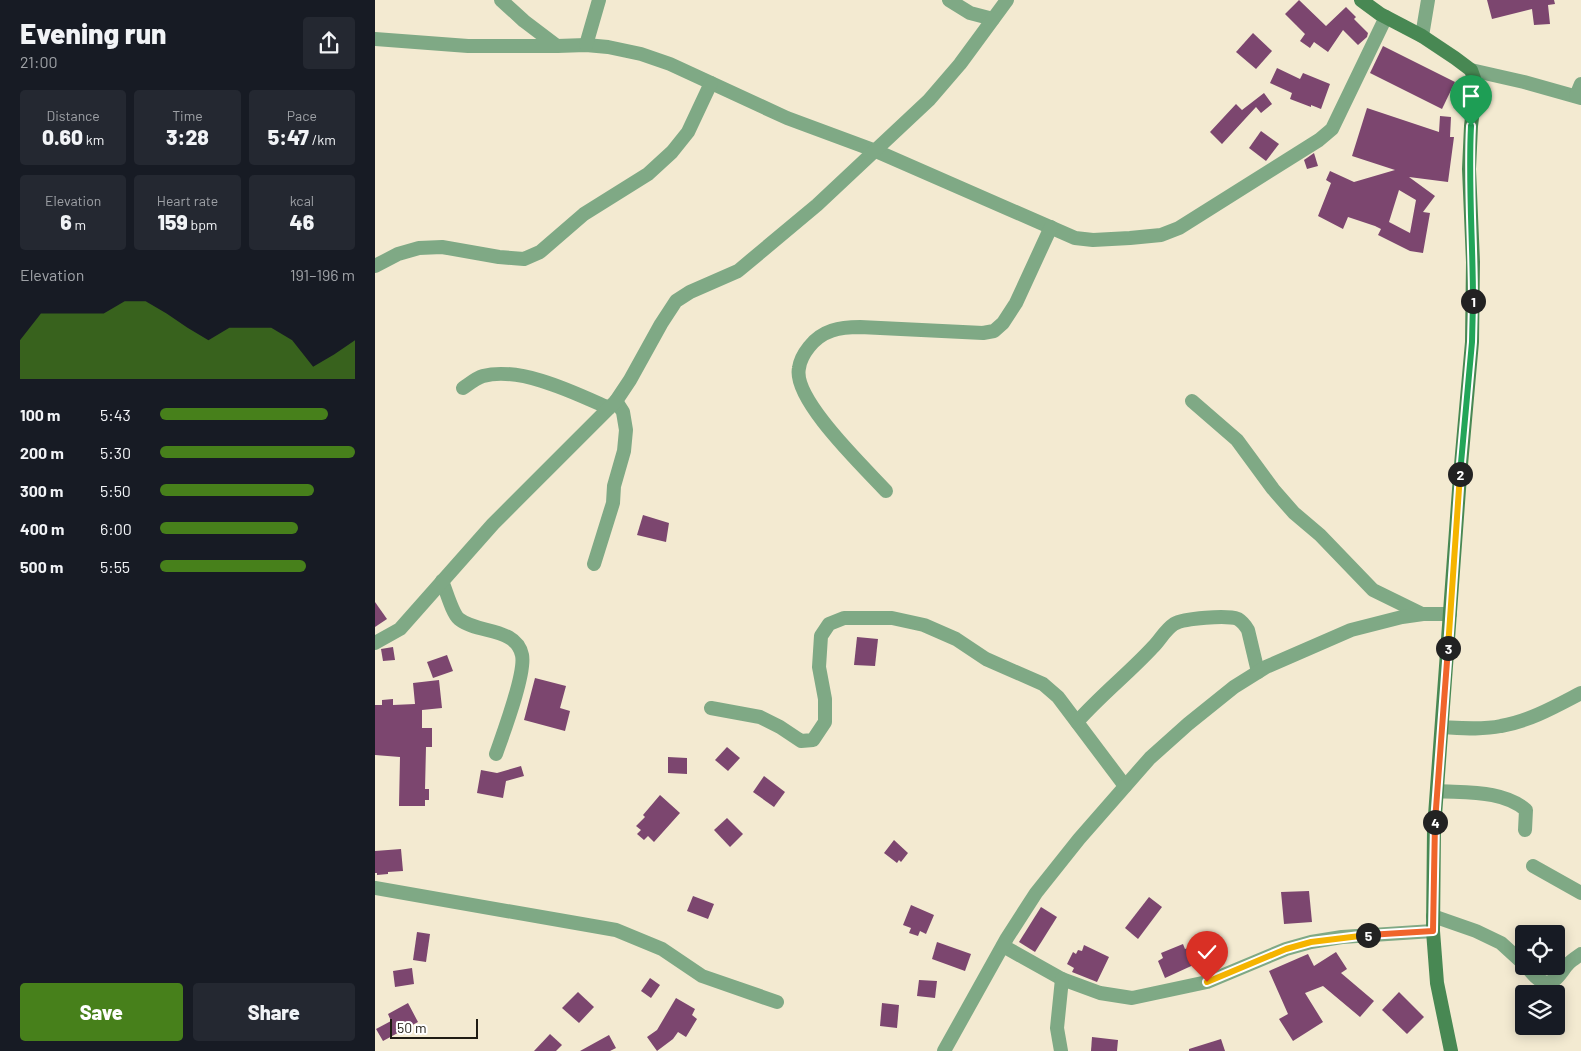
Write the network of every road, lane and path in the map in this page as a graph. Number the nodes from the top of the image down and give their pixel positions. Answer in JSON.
{"nodes":[{"id":1,"x":501,"y":0,"type":"edge"},
{"id":2,"x":599,"y":0,"type":"edge"},
{"id":3,"x":949,"y":0,"type":"edge"},
{"id":4,"x":1007,"y":0,"type":"edge"},
{"id":5,"x":1361,"y":0,"type":"edge"},
{"id":6,"x":1428,"y":0,"type":"edge"},
{"id":7,"x":1386,"y":17,"type":"junction"},
{"id":8,"x":993,"y":19,"type":"junction"},
{"id":9,"x":1422,"y":36,"type":"junction"},
{"id":10,"x":375,"y":39,"type":"edge"},
{"id":11,"x":586,"y":45,"type":"junction"},
{"id":12,"x":557,"y":46,"type":"junction"},
{"id":13,"x":1471,"y":70,"type":"junction"},
{"id":14,"x":711,"y":83,"type":"junction"},
{"id":15,"x":1579,"y":92,"type":"edge"},
{"id":16,"x":876,"y":151,"type":"junction"},
{"id":17,"x":1051,"y":227,"type":"junction"},
{"id":18,"x":375,"y":266,"type":"edge"},
{"id":19,"x":463,"y":388,"type":"dead end"},
{"id":20,"x":1192,"y":401,"type":"dead end"},
{"id":21,"x":612,"y":404,"type":"junction"},
{"id":22,"x":886,"y":491,"type":"dead end"},
{"id":23,"x":594,"y":564,"type":"dead end"},
{"id":24,"x":441,"y":581,"type":"junction"},
{"id":25,"x":1423,"y":614,"type":"junction"},
{"id":26,"x":1450,"y":614,"type":"junction"},
{"id":27,"x":375,"y":643,"type":"edge"},
{"id":28,"x":1258,"y":672,"type":"junction"},
{"id":29,"x":1581,"y":693,"type":"edge"},
{"id":30,"x":711,"y":708,"type":"dead end"},
{"id":31,"x":1077,"y":722,"type":"junction"},
{"id":32,"x":1442,"y":727,"type":"junction"},
{"id":33,"x":496,"y":754,"type":"dead end"},
{"id":34,"x":1125,"y":786,"type":"junction"},
{"id":35,"x":1437,"y":790,"type":"junction"},
{"id":36,"x":1525,"y":830,"type":"dead end"},
{"id":37,"x":1533,"y":866,"type":"dead end"},
{"id":38,"x":375,"y":888,"type":"edge"},
{"id":39,"x":1581,"y":893,"type":"edge"},
{"id":40,"x":1433,"y":916,"type":"junction"},
{"id":41,"x":1433,"y":931,"type":"junction"},
{"id":42,"x":1003,"y":946,"type":"junction"},
{"id":43,"x":1581,"y":954,"type":"edge"},
{"id":44,"x":1515,"y":956,"type":"edge"},
{"id":45,"x":1565,"y":969,"type":"edge"},
{"id":46,"x":1535,"y":975,"type":"edge"},
{"id":47,"x":1559,"y":975,"type":"edge"},
{"id":48,"x":1062,"y":979,"type":"junction"},
{"id":49,"x":777,"y":1002,"type":"dead end"},
{"id":50,"x":944,"y":1051,"type":"edge"},
{"id":51,"x":1061,"y":1051,"type":"edge"},
{"id":52,"x":1451,"y":1051,"type":"edge"}],
"edges":[{"from":1,"to":12,"type":"street"},
{"from":2,"to":11,"type":"street"},
{"from":3,"to":8,"type":"street"},
{"from":4,"to":8,"type":"street"},
{"from":5,"to":7,"type":"main road"},
{"from":6,"to":9,"type":"street"},
{"from":7,"to":9,"type":"main road"},
{"from":7,"to":17,"type":"street"},
{"from":8,"to":16,"type":"street"},
{"from":9,"to":13,"type":"main road"},
{"from":10,"to":12,"type":"street"},
{"from":11,"to":12,"type":"street"},
{"from":11,"to":14,"type":"street"},
{"from":13,"to":15,"type":"street"},
{"from":13,"to":26,"type":"main road"},
{"from":14,"to":16,"type":"street"},
{"from":14,"to":18,"type":"street"},
{"from":16,"to":17,"type":"street"},
{"from":16,"to":21,"type":"street"},
{"from":17,"to":22,"type":"street"},
{"from":19,"to":21,"type":"street"},
{"from":20,"to":25,"type":"street"},
{"from":21,"to":23,"type":"street"},
{"from":21,"to":24,"type":"street"},
{"from":24,"to":27,"type":"street"},
{"from":24,"to":33,"type":"street"},
{"from":25,"to":26,"type":"street"},
{"from":25,"to":28,"type":"street"},
{"from":26,"to":32,"type":"main road"},
{"from":28,"to":31,"type":"street"},
{"from":28,"to":34,"type":"street"},
{"from":29,"to":32,"type":"street"},
{"from":30,"to":31,"type":"street"},
{"from":31,"to":34,"type":"street"},
{"from":32,"to":35,"type":"main road"},
{"from":34,"to":42,"type":"street"},
{"from":35,"to":36,"type":"street"},
{"from":35,"to":40,"type":"main road"},
{"from":37,"to":39,"type":"street"},
{"from":38,"to":49,"type":"street"},
{"from":40,"to":41,"type":"main road"},
{"from":40,"to":44,"type":"street"},
{"from":41,"to":48,"type":"street"},
{"from":41,"to":52,"type":"main road"},
{"from":42,"to":48,"type":"street"},
{"from":42,"to":50,"type":"street"},
{"from":43,"to":45,"type":"street"},
{"from":46,"to":47,"type":"street"},
{"from":48,"to":51,"type":"street"}]}
